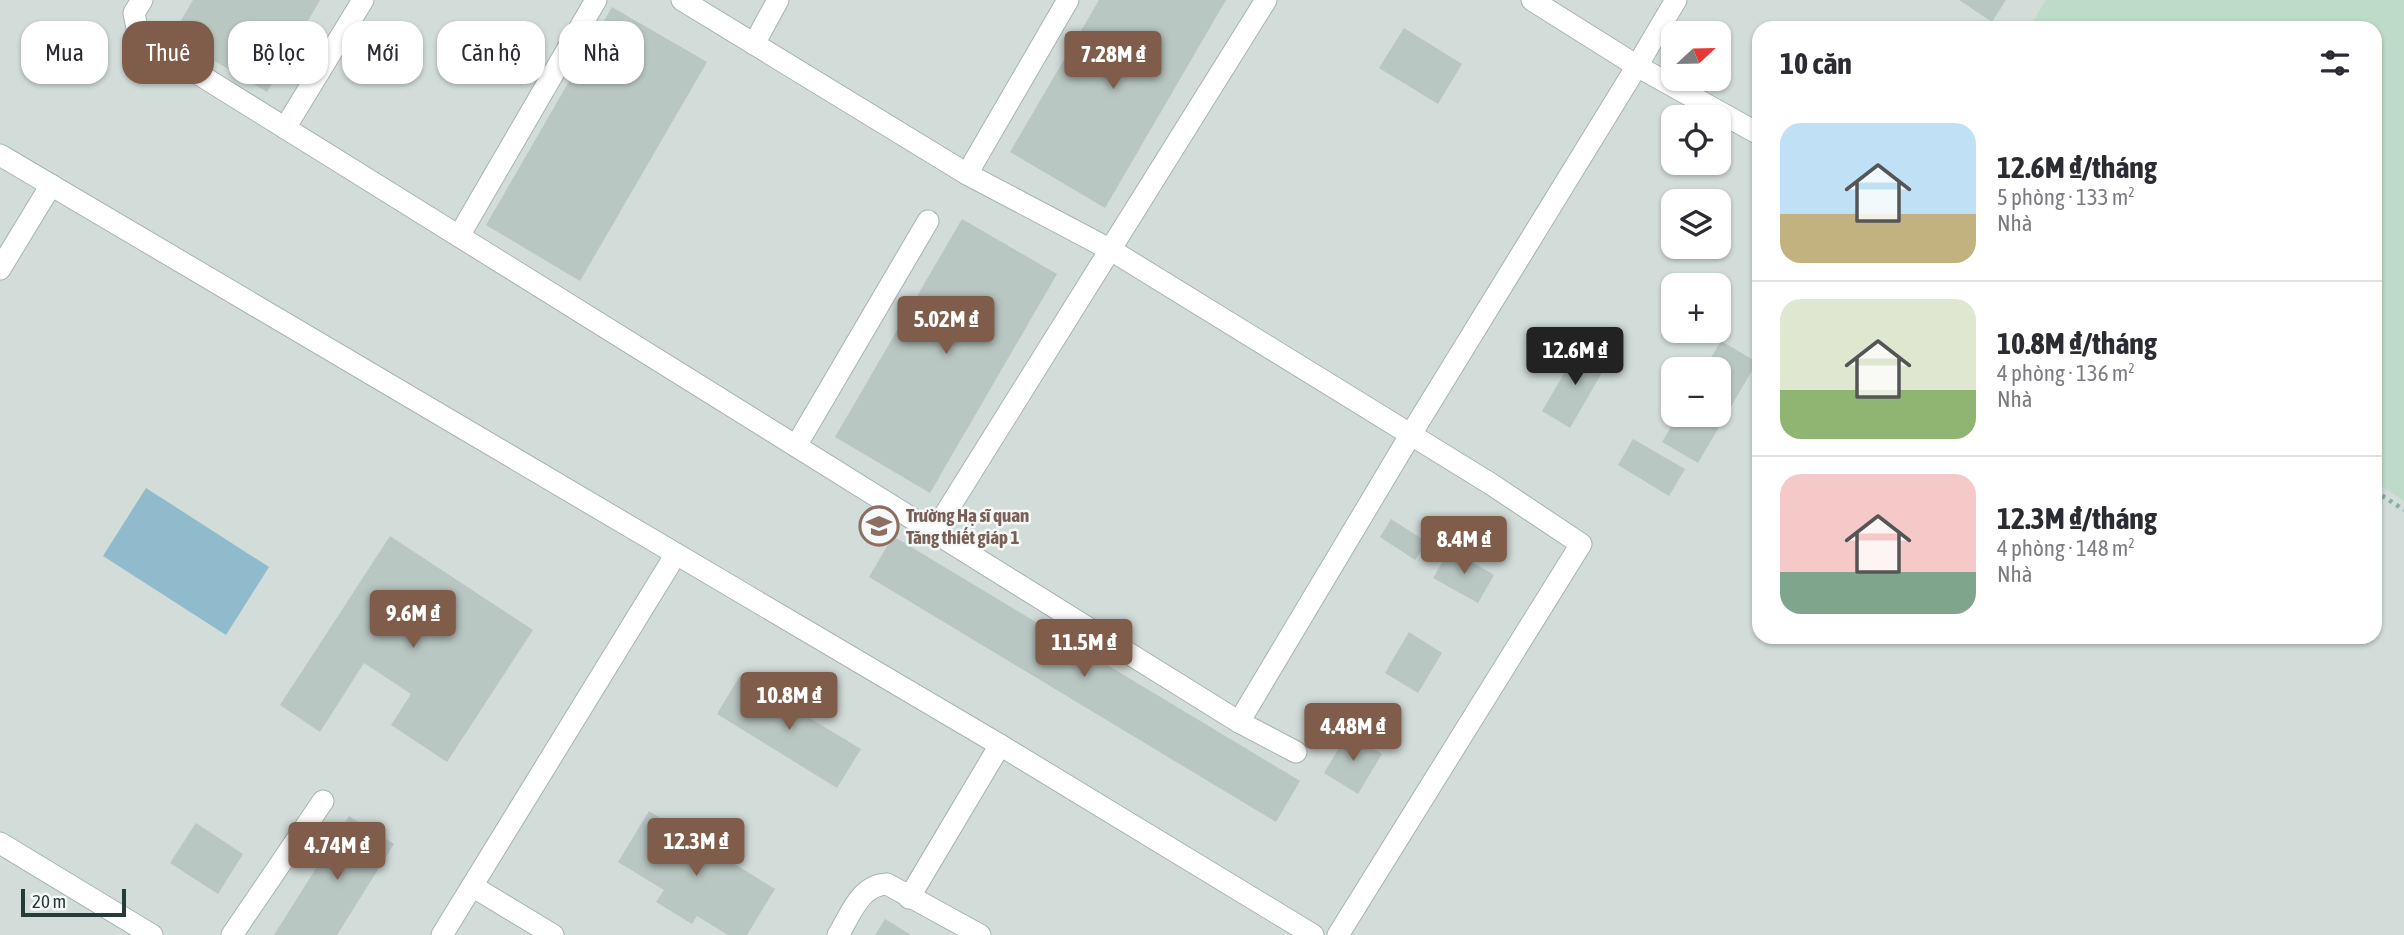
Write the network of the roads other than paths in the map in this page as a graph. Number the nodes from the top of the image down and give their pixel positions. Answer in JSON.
{"nodes":[{"id":1,"x":142,"y":0,"type":"edge"},
{"id":2,"x":363,"y":0,"type":"edge"},
{"id":3,"x":596,"y":0,"type":"edge"},
{"id":4,"x":682,"y":0,"type":"edge"},
{"id":5,"x":778,"y":0,"type":"edge"},
{"id":6,"x":1068,"y":0,"type":"edge"},
{"id":7,"x":1266,"y":0,"type":"edge"},
{"id":8,"x":1532,"y":0,"type":"edge"},
{"id":9,"x":1676,"y":0,"type":"edge"},
{"id":10,"x":754,"y":44,"type":"junction"},
{"id":11,"x":1637,"y":66,"type":"junction"},
{"id":12,"x":285,"y":128,"type":"junction"},
{"id":13,"x":1752,"y":130,"type":"edge"},
{"id":14,"x":0,"y":155,"type":"edge"},
{"id":15,"x":967,"y":174,"type":"junction"},
{"id":16,"x":51,"y":185,"type":"junction"},
{"id":17,"x":928,"y":221,"type":"dead end"},
{"id":18,"x":459,"y":236,"type":"junction"},
{"id":19,"x":1111,"y":250,"type":"junction"},
{"id":20,"x":0,"y":270,"type":"edge"},
{"id":21,"x":1411,"y":434,"type":"junction"},
{"id":22,"x":796,"y":446,"type":"junction"},
{"id":23,"x":934,"y":531,"type":"junction"},
{"id":24,"x":676,"y":554,"type":"junction"},
{"id":25,"x":1239,"y":722,"type":"junction"},
{"id":26,"x":1000,"y":745,"type":"junction"},
{"id":27,"x":1297,"y":752,"type":"dead end"},
{"id":28,"x":323,"y":801,"type":"dead end"},
{"id":29,"x":0,"y":843,"type":"edge"},
{"id":30,"x":472,"y":886,"type":"junction"},
{"id":31,"x":909,"y":898,"type":"junction"},
{"id":32,"x":152,"y":935,"type":"edge"},
{"id":33,"x":233,"y":935,"type":"edge"},
{"id":34,"x":443,"y":935,"type":"edge"},
{"id":35,"x":554,"y":935,"type":"edge"},
{"id":36,"x":838,"y":935,"type":"edge"},
{"id":37,"x":980,"y":935,"type":"edge"},
{"id":38,"x":1313,"y":935,"type":"edge"},
{"id":39,"x":1338,"y":935,"type":"edge"}],
"edges":[{"from":1,"to":12,"type":"street"},
{"from":2,"to":12,"type":"street"},
{"from":3,"to":18,"type":"street"},
{"from":4,"to":10,"type":"street"},
{"from":5,"to":10,"type":"street"},
{"from":6,"to":15,"type":"street"},
{"from":7,"to":19,"type":"street"},
{"from":8,"to":11,"type":"street"},
{"from":9,"to":11,"type":"street"},
{"from":10,"to":15,"type":"street"},
{"from":11,"to":13,"type":"street"},
{"from":11,"to":21,"type":"street"},
{"from":12,"to":18,"type":"street"},
{"from":14,"to":16,"type":"street"},
{"from":15,"to":19,"type":"street"},
{"from":16,"to":20,"type":"street"},
{"from":16,"to":24,"type":"street"},
{"from":17,"to":22,"type":"street"},
{"from":18,"to":22,"type":"street"},
{"from":19,"to":21,"type":"street"},
{"from":19,"to":23,"type":"street"},
{"from":21,"to":25,"type":"street"},
{"from":21,"to":39,"type":"street"},
{"from":22,"to":23,"type":"street"},
{"from":23,"to":25,"type":"street"},
{"from":24,"to":26,"type":"street"},
{"from":24,"to":30,"type":"street"},
{"from":25,"to":27,"type":"street"},
{"from":26,"to":31,"type":"street"},
{"from":26,"to":38,"type":"street"},
{"from":28,"to":33,"type":"street"},
{"from":29,"to":32,"type":"street"},
{"from":30,"to":34,"type":"street"},
{"from":30,"to":35,"type":"street"},
{"from":31,"to":36,"type":"street"},
{"from":31,"to":37,"type":"street"}]}
